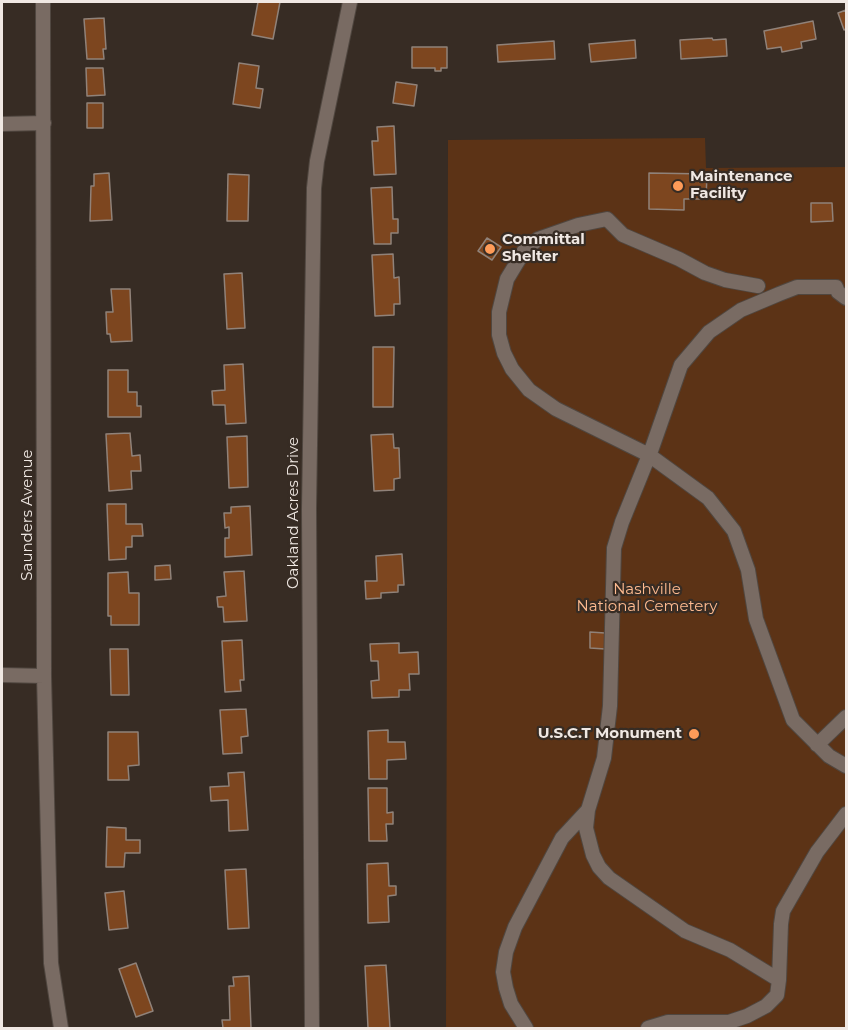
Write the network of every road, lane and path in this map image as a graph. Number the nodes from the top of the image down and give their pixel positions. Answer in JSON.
{"nodes":[{"id":1,"x":43,"y":2,"type":"edge"},
{"id":2,"x":350,"y":2,"type":"edge"},
{"id":3,"x":44,"y":123,"type":"junction"},
{"id":4,"x":2,"y":124,"type":"edge"},
{"id":5,"x":758,"y":286,"type":"dead end"},
{"id":6,"x":846,"y":298,"type":"edge"},
{"id":7,"x":649,"y":455,"type":"junction"},
{"id":8,"x":2,"y":675,"type":"edge"},
{"id":9,"x":44,"y":676,"type":"junction"},
{"id":10,"x":846,"y":717,"type":"edge"},
{"id":11,"x":817,"y":745,"type":"junction"},
{"id":12,"x":846,"y":766,"type":"edge"},
{"id":13,"x":588,"y":810,"type":"junction"},
{"id":14,"x":846,"y":814,"type":"edge"},
{"id":15,"x":779,"y":980,"type":"junction"},
{"id":16,"x":61,"y":1029,"type":"edge"},
{"id":17,"x":312,"y":1029,"type":"edge"},
{"id":18,"x":526,"y":1029,"type":"edge"},
{"id":19,"x":648,"y":1029,"type":"edge"}],
"edges":[{"from":1,"to":3,"type":"street","name":"Saunders Avenue"},
{"from":2,"to":17,"type":"street","name":"Oakland Acres Drive"},
{"from":3,"to":4,"type":"street"},
{"from":3,"to":9,"type":"street","name":"Saunders Avenue"},
{"from":5,"to":7,"type":"street"},
{"from":6,"to":7,"type":"street"},
{"from":7,"to":11,"type":"street"},
{"from":7,"to":13,"type":"street"},
{"from":8,"to":9,"type":"street"},
{"from":9,"to":16,"type":"street","name":"Saunders Avenue"},
{"from":10,"to":11,"type":"street"},
{"from":11,"to":12,"type":"street"},
{"from":13,"to":15,"type":"street"},
{"from":13,"to":18,"type":"street"},
{"from":14,"to":15,"type":"street"},
{"from":15,"to":19,"type":"street"}]}
